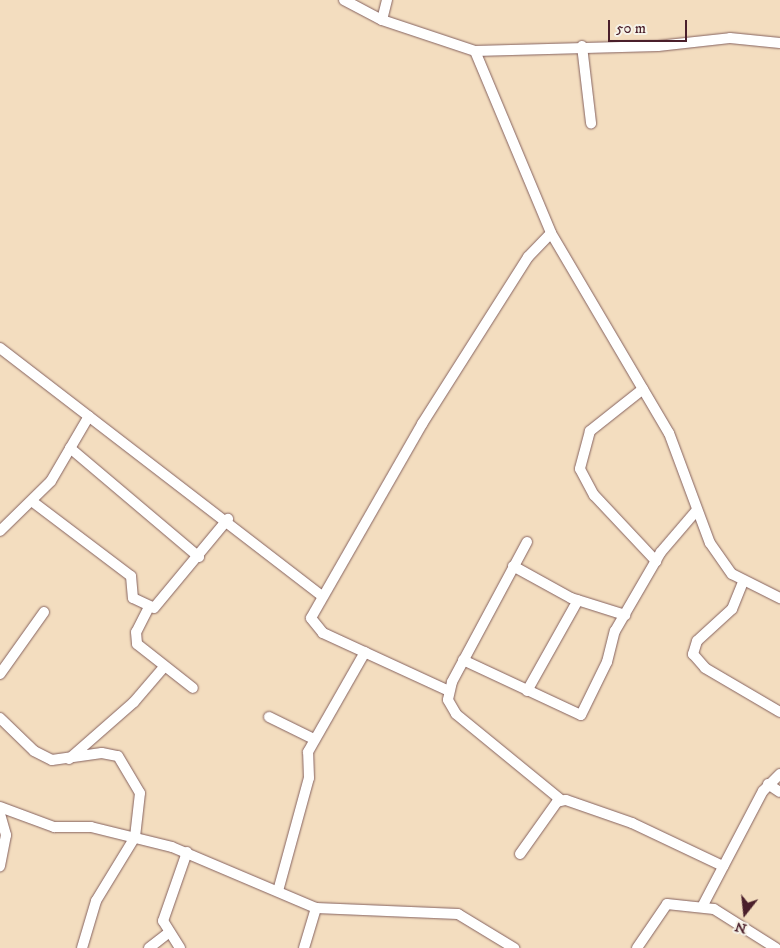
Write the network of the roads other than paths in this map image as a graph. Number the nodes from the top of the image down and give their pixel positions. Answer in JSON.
{"nodes":[{"id":1,"x":344,"y":0,"type":"edge"},
{"id":2,"x":386,"y":0,"type":"edge"},
{"id":3,"x":382,"y":20,"type":"junction"},
{"id":4,"x":780,"y":42,"type":"edge"},
{"id":5,"x":582,"y":46,"type":"junction"},
{"id":6,"x":475,"y":51,"type":"junction"},
{"id":7,"x":591,"y":123,"type":"dead end"},
{"id":8,"x":551,"y":233,"type":"junction"},
{"id":9,"x":0,"y":348,"type":"edge"},
{"id":10,"x":643,"y":389,"type":"junction"},
{"id":11,"x":89,"y":416,"type":"junction"},
{"id":12,"x":70,"y":448,"type":"junction"},
{"id":13,"x":33,"y":502,"type":"junction"},
{"id":14,"x":696,"y":511,"type":"junction"},
{"id":15,"x":228,"y":519,"type":"junction"},
{"id":16,"x":0,"y":531,"type":"edge"},
{"id":17,"x":527,"y":542,"type":"dead end"},
{"id":18,"x":199,"y":556,"type":"junction"},
{"id":19,"x":656,"y":561,"type":"junction"},
{"id":20,"x":513,"y":566,"type":"junction"},
{"id":21,"x":743,"y":582,"type":"junction"},
{"id":22,"x":321,"y":595,"type":"junction"},
{"id":23,"x":780,"y":598,"type":"edge"},
{"id":24,"x":578,"y":600,"type":"junction"},
{"id":25,"x":149,"y":607,"type":"junction"},
{"id":26,"x":44,"y":612,"type":"dead end"},
{"id":27,"x":625,"y":615,"type":"junction"},
{"id":28,"x":365,"y":652,"type":"junction"},
{"id":29,"x":463,"y":660,"type":"junction"},
{"id":30,"x":164,"y":667,"type":"junction"},
{"id":31,"x":0,"y":674,"type":"edge"},
{"id":32,"x":192,"y":688,"type":"dead end"},
{"id":33,"x":449,"y":691,"type":"junction"},
{"id":34,"x":527,"y":692,"type":"junction"},
{"id":35,"x":780,"y":712,"type":"edge"},
{"id":36,"x":269,"y":717,"type":"dead end"},
{"id":37,"x":0,"y":718,"type":"edge"},
{"id":38,"x":314,"y":739,"type":"junction"},
{"id":39,"x":68,"y":759,"type":"junction"},
{"id":40,"x":780,"y":774,"type":"edge"},
{"id":41,"x":768,"y":784,"type":"junction"},
{"id":42,"x":780,"y":792,"type":"edge"},
{"id":43,"x":561,"y":800,"type":"junction"},
{"id":44,"x":0,"y":807,"type":"edge"},
{"id":45,"x":0,"y":814,"type":"edge"},
{"id":46,"x":134,"y":838,"type":"junction"},
{"id":47,"x":187,"y":852,"type":"junction"},
{"id":48,"x":520,"y":854,"type":"dead end"},
{"id":49,"x":0,"y":866,"type":"edge"},
{"id":50,"x":723,"y":866,"type":"junction"},
{"id":51,"x":278,"y":891,"type":"junction"},
{"id":52,"x":702,"y":907,"type":"junction"},
{"id":53,"x":316,"y":908,"type":"junction"},
{"id":54,"x":167,"y":934,"type":"junction"},
{"id":55,"x":82,"y":948,"type":"edge"},
{"id":56,"x":149,"y":948,"type":"edge"},
{"id":57,"x":180,"y":948,"type":"edge"},
{"id":58,"x":304,"y":948,"type":"edge"},
{"id":59,"x":514,"y":948,"type":"edge"},
{"id":60,"x":637,"y":948,"type":"edge"},
{"id":61,"x":776,"y":948,"type":"edge"}],
"edges":[{"from":1,"to":3,"type":"street"},
{"from":2,"to":3,"type":"street"},
{"from":3,"to":6,"type":"street"},
{"from":4,"to":5,"type":"street"},
{"from":5,"to":6,"type":"street"},
{"from":5,"to":7,"type":"street"},
{"from":6,"to":8,"type":"street"},
{"from":8,"to":10,"type":"street"},
{"from":8,"to":22,"type":"street"},
{"from":9,"to":11,"type":"street"},
{"from":10,"to":14,"type":"street"},
{"from":10,"to":19,"type":"street"},
{"from":11,"to":12,"type":"street"},
{"from":11,"to":15,"type":"street"},
{"from":12,"to":13,"type":"street"},
{"from":12,"to":18,"type":"street"},
{"from":13,"to":16,"type":"street"},
{"from":13,"to":25,"type":"street"},
{"from":14,"to":19,"type":"street"},
{"from":14,"to":21,"type":"street"},
{"from":15,"to":18,"type":"street"},
{"from":15,"to":22,"type":"street"},
{"from":17,"to":20,"type":"street"},
{"from":18,"to":25,"type":"street"},
{"from":19,"to":27,"type":"street"},
{"from":20,"to":24,"type":"street"},
{"from":20,"to":29,"type":"street"},
{"from":21,"to":23,"type":"street"},
{"from":21,"to":35,"type":"street"},
{"from":22,"to":28,"type":"street"},
{"from":24,"to":27,"type":"street"},
{"from":24,"to":34,"type":"street"},
{"from":25,"to":30,"type":"street"},
{"from":26,"to":31,"type":"street"},
{"from":27,"to":34,"type":"street"},
{"from":28,"to":33,"type":"street"},
{"from":28,"to":38,"type":"street"},
{"from":29,"to":33,"type":"street"},
{"from":29,"to":34,"type":"street"},
{"from":30,"to":32,"type":"street"},
{"from":30,"to":39,"type":"street"},
{"from":33,"to":43,"type":"street"},
{"from":36,"to":38,"type":"street"},
{"from":37,"to":39,"type":"street"},
{"from":38,"to":51,"type":"street"},
{"from":39,"to":46,"type":"street"},
{"from":40,"to":41,"type":"street"},
{"from":41,"to":42,"type":"street"},
{"from":41,"to":50,"type":"street"},
{"from":43,"to":48,"type":"street"},
{"from":43,"to":50,"type":"street"},
{"from":44,"to":46,"type":"street"},
{"from":45,"to":49,"type":"street"},
{"from":46,"to":47,"type":"street"},
{"from":46,"to":55,"type":"street"},
{"from":47,"to":51,"type":"street"},
{"from":47,"to":54,"type":"street"},
{"from":50,"to":52,"type":"street"},
{"from":51,"to":53,"type":"street"},
{"from":52,"to":60,"type":"street"},
{"from":52,"to":61,"type":"street"},
{"from":53,"to":58,"type":"street"},
{"from":53,"to":59,"type":"street"},
{"from":54,"to":56,"type":"street"},
{"from":54,"to":57,"type":"street"}]}
